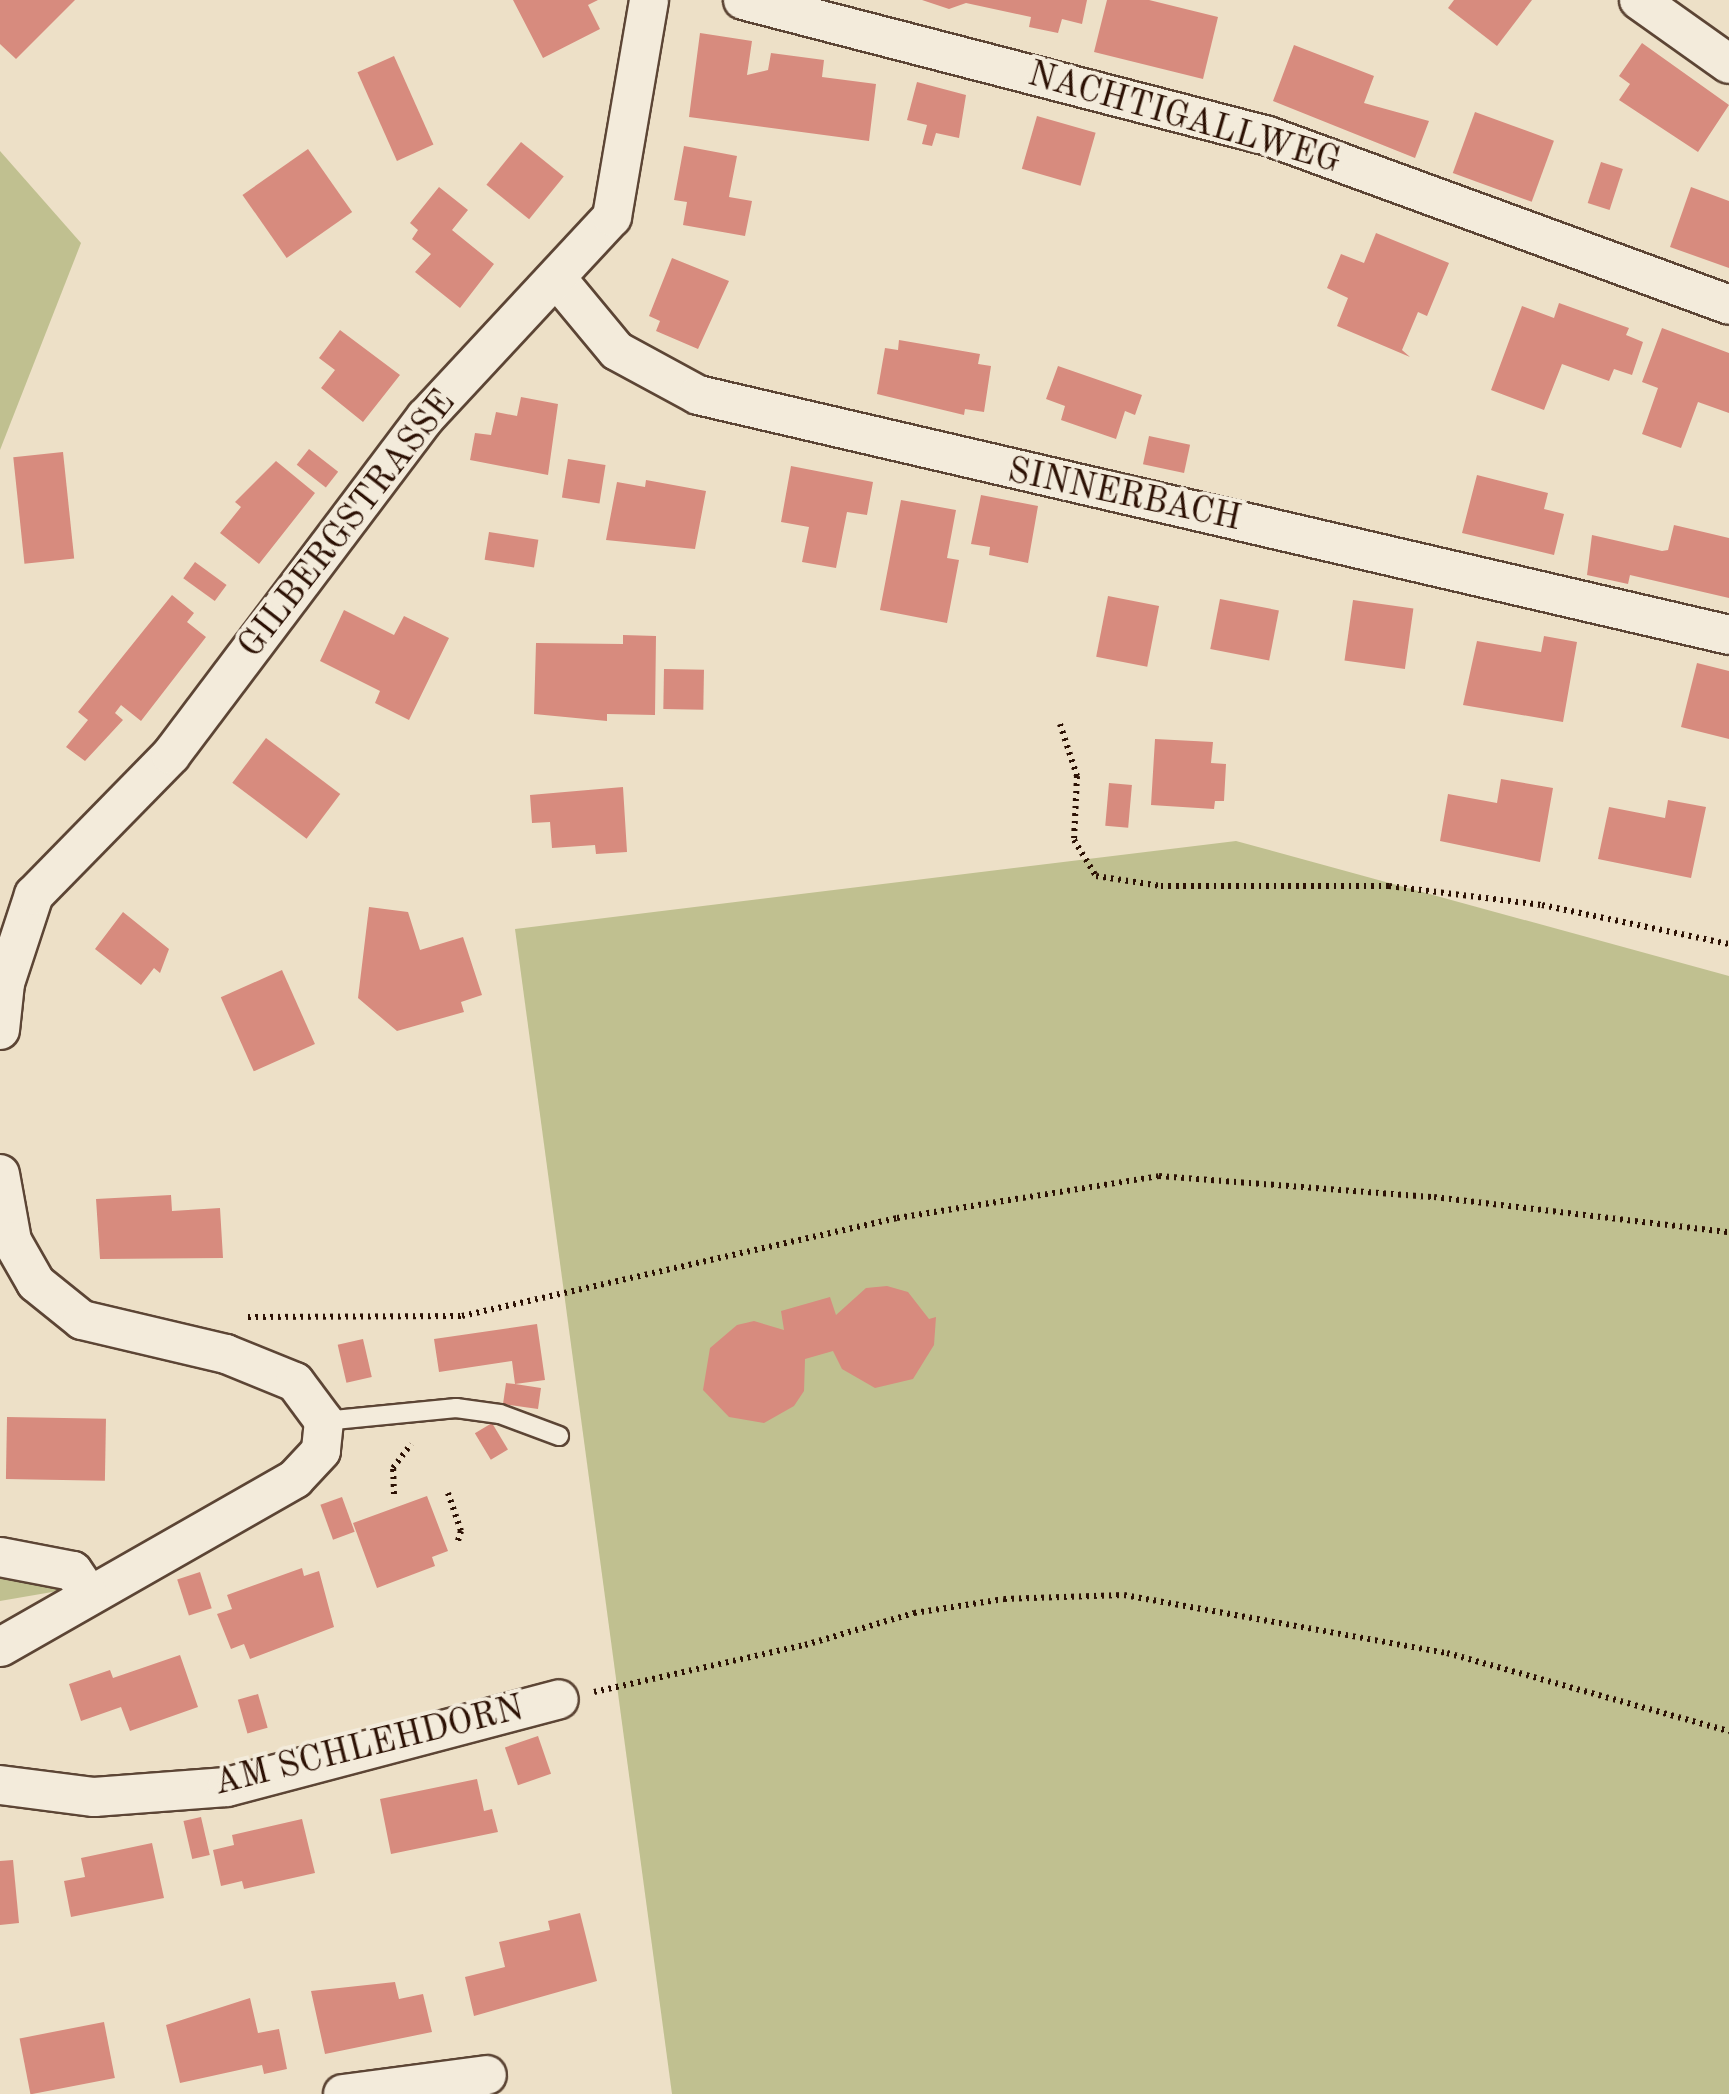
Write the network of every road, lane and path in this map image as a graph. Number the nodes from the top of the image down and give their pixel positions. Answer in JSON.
{"nodes":[{"id":1,"x":649,"y":0,"type":"edge"},
{"id":2,"x":743,"y":0,"type":"edge"},
{"id":3,"x":1639,"y":0,"type":"edge"},
{"id":4,"x":1729,"y":64,"type":"edge"},
{"id":5,"x":558,"y":280,"type":"junction"},
{"id":6,"x":1729,"y":305,"type":"edge"},
{"id":7,"x":1729,"y":635,"type":"edge"},
{"id":8,"x":1060,"y":724,"type":"dead end"},
{"id":9,"x":1729,"y":944,"type":"edge"},
{"id":10,"x":0,"y":1030,"type":"edge"},
{"id":11,"x":0,"y":1174,"type":"edge"},
{"id":12,"x":1729,"y":1232,"type":"edge"},
{"id":13,"x":231,"y":1317,"type":"dead end"},
{"id":14,"x":426,"y":1407,"type":"junction"},
{"id":15,"x":324,"y":1421,"type":"junction"},
{"id":16,"x":560,"y":1436,"type":"dead end"},
{"id":17,"x":448,"y":1493,"type":"dead end"},
{"id":18,"x":394,"y":1494,"type":"dead end"},
{"id":19,"x":458,"y":1544,"type":"dead end"},
{"id":20,"x":0,"y":1557,"type":"edge"},
{"id":21,"x":88,"y":1593,"type":"junction"},
{"id":22,"x":0,"y":1648,"type":"edge"},
{"id":23,"x":559,"y":1699,"type":"joint"},
{"id":24,"x":1729,"y":1731,"type":"edge"},
{"id":25,"x":0,"y":1785,"type":"edge"},
{"id":26,"x":487,"y":2074,"type":"dead end"},
{"id":27,"x":343,"y":2094,"type":"edge"}],
"edges":[{"from":1,"to":5,"type":"street","name":"GILBERGSTRASSE"},
{"from":2,"to":6,"type":"street","name":"NACHTIGALLWEG"},
{"from":3,"to":4,"type":"street"},
{"from":5,"to":7,"type":"street","name":"SINNERBACH"},
{"from":5,"to":10,"type":"street","name":"GILBERGSTRASSE"},
{"from":8,"to":9,"type":"path"},
{"from":11,"to":15,"type":"street"},
{"from":12,"to":13,"type":"path"},
{"from":14,"to":15,"type":"lane"},
{"from":14,"to":16,"type":"lane"},
{"from":14,"to":18,"type":"path"},
{"from":15,"to":21,"type":"street"},
{"from":17,"to":19,"type":"path"},
{"from":20,"to":21,"type":"street"},
{"from":21,"to":22,"type":"street"},
{"from":23,"to":24,"type":"path"},
{"from":23,"to":25,"type":"street","name":"AM SCHLEHDORN"},
{"from":26,"to":27,"type":"street"}]}
